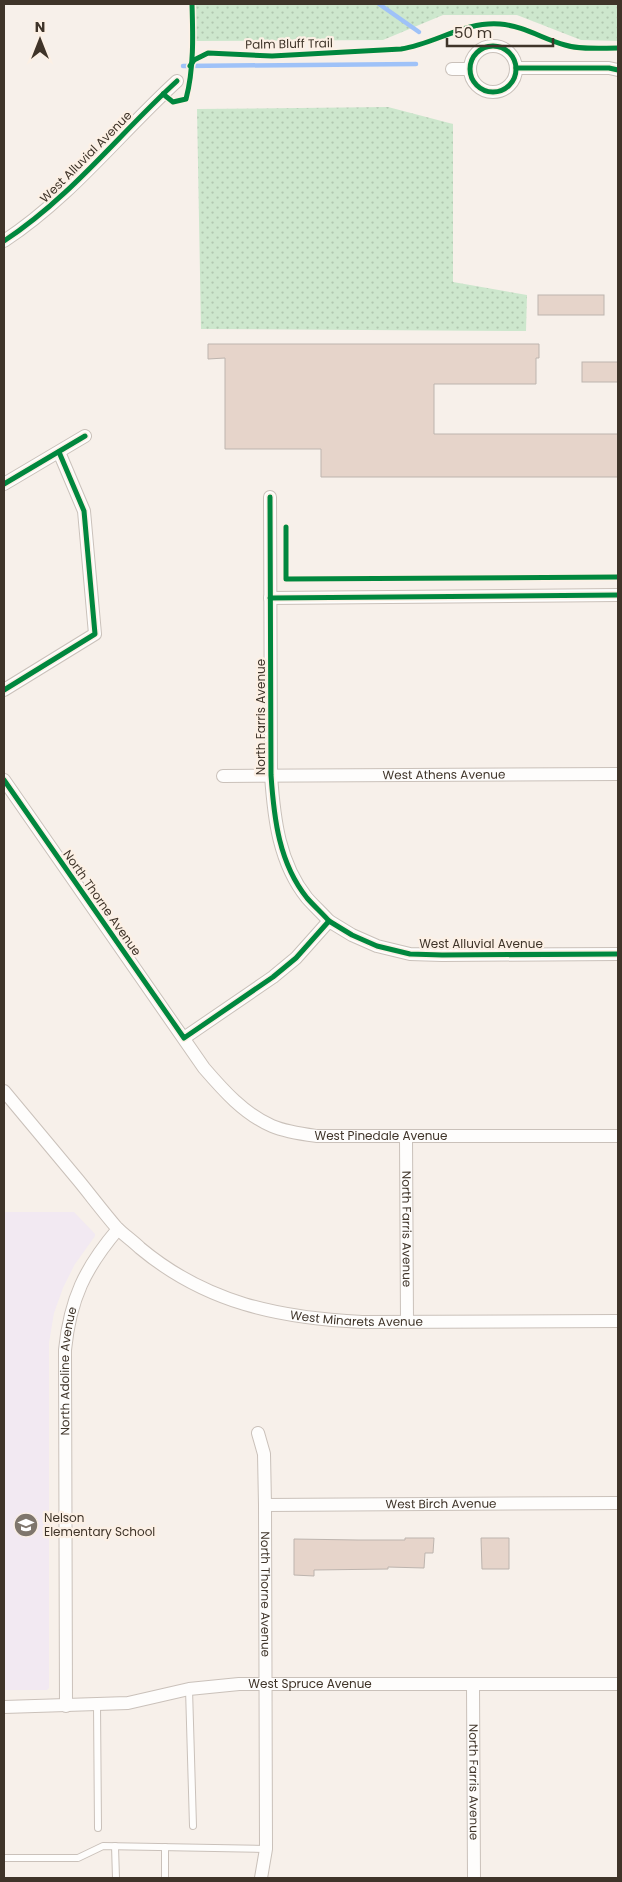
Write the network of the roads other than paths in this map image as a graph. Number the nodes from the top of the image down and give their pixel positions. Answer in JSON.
{"nodes":[{"id":1,"x":516,"y":68,"type":"junction"},
{"id":2,"x":452,"y":69,"type":"dead end"},
{"id":3,"x":470,"y":69,"type":"junction"},
{"id":4,"x":618,"y":70,"type":"edge"},
{"id":5,"x":178,"y":81,"type":"dead end"},
{"id":6,"x":4,"y":241,"type":"edge"},
{"id":7,"x":85,"y":436,"type":"dead end"},
{"id":8,"x":59,"y":452,"type":"junction"},
{"id":9,"x":4,"y":484,"type":"edge"},
{"id":10,"x":270,"y":497,"type":"dead end"},
{"id":11,"x":618,"y":595,"type":"edge"},
{"id":12,"x":270,"y":598,"type":"junction"},
{"id":13,"x":4,"y":690,"type":"edge"},
{"id":14,"x":618,"y":774,"type":"edge"},
{"id":15,"x":271,"y":775,"type":"junction"},
{"id":16,"x":223,"y":776,"type":"dead end"},
{"id":17,"x":4,"y":780,"type":"edge"},
{"id":18,"x":329,"y":921,"type":"junction"},
{"id":19,"x":618,"y":954,"type":"edge"},
{"id":20,"x":184,"y":1038,"type":"junction"},
{"id":21,"x":4,"y":1091,"type":"edge"},
{"id":22,"x":618,"y":1136,"type":"edge"},
{"id":23,"x":406,"y":1137,"type":"junction"},
{"id":24,"x":118,"y":1229,"type":"junction"},
{"id":25,"x":618,"y":1321,"type":"edge"},
{"id":26,"x":407,"y":1322,"type":"junction"},
{"id":27,"x":258,"y":1433,"type":"dead end"},
{"id":28,"x":618,"y":1503,"type":"edge"},
{"id":29,"x":265,"y":1505,"type":"junction"},
{"id":30,"x":265,"y":1684,"type":"junction"},
{"id":31,"x":473,"y":1684,"type":"junction"},
{"id":32,"x":618,"y":1684,"type":"edge"},
{"id":33,"x":189,"y":1689,"type":"junction"},
{"id":34,"x":97,"y":1705,"type":"junction"},
{"id":35,"x":66,"y":1706,"type":"junction"},
{"id":36,"x":4,"y":1707,"type":"edge"},
{"id":37,"x":193,"y":1826,"type":"dead end"},
{"id":38,"x":98,"y":1828,"type":"dead end"},
{"id":39,"x":115,"y":1846,"type":"junction"},
{"id":40,"x":165,"y":1847,"type":"junction"},
{"id":41,"x":266,"y":1849,"type":"junction"},
{"id":42,"x":4,"y":1858,"type":"edge"},
{"id":43,"x":116,"y":1878,"type":"edge"},
{"id":44,"x":165,"y":1878,"type":"edge"},
{"id":45,"x":261,"y":1878,"type":"edge"},
{"id":46,"x":474,"y":1878,"type":"edge"}],
"edges":[{"from":1,"to":3,"type":"street"},
{"from":1,"to":3,"type":"street"},
{"from":1,"to":4,"type":"street"},
{"from":2,"to":3,"type":"street"},
{"from":5,"to":6,"type":"street","name":"West Alluvial Avenue"},
{"from":7,"to":8,"type":"street"},
{"from":8,"to":9,"type":"street"},
{"from":8,"to":13,"type":"street"},
{"from":10,"to":12,"type":"street","name":"North Farris Avenue"},
{"from":11,"to":12,"type":"street"},
{"from":12,"to":15,"type":"street","name":"North Farris Avenue"},
{"from":14,"to":15,"type":"street","name":"West Athens Avenue"},
{"from":15,"to":16,"type":"street","name":"North Farris Avenue"},
{"from":15,"to":18,"type":"street","name":"North Farris Avenue"},
{"from":17,"to":20,"type":"street","name":"North Thorne Avenue"},
{"from":18,"to":19,"type":"street","name":"West Alluvial Avenue"},
{"from":18,"to":20,"type":"street"},
{"from":20,"to":23,"type":"street","name":"West Pinedale Avenue"},
{"from":21,"to":24,"type":"street"},
{"from":22,"to":23,"type":"street","name":"West Pinedale Avenue"},
{"from":23,"to":26,"type":"street","name":"North Farris Avenue"},
{"from":24,"to":26,"type":"street","name":"West Minarets Avenue"},
{"from":24,"to":35,"type":"street","name":"North Adoline Avenue"},
{"from":25,"to":26,"type":"street","name":"West Minarets Avenue"},
{"from":27,"to":29,"type":"street","name":"North Thorne Avenue"},
{"from":28,"to":29,"type":"street","name":"West Birch Avenue"},
{"from":29,"to":30,"type":"street","name":"North Thorne Avenue"},
{"from":30,"to":31,"type":"street","name":"West Spruce Avenue"},
{"from":30,"to":33,"type":"street","name":"West Spruce Avenue"},
{"from":30,"to":41,"type":"street","name":"North Thorne Avenue"},
{"from":31,"to":32,"type":"street","name":"West Spruce Avenue"},
{"from":31,"to":46,"type":"street","name":"North Farris Avenue"},
{"from":33,"to":34,"type":"street","name":"West Spruce Avenue"},
{"from":33,"to":37,"type":"lane"},
{"from":34,"to":35,"type":"street","name":"West Spruce Avenue"},
{"from":34,"to":38,"type":"lane"},
{"from":35,"to":36,"type":"street","name":"West Spruce Avenue"},
{"from":39,"to":40,"type":"lane"},
{"from":39,"to":42,"type":"lane"},
{"from":39,"to":43,"type":"lane"},
{"from":40,"to":41,"type":"lane"},
{"from":40,"to":44,"type":"lane"},
{"from":41,"to":45,"type":"street","name":"North Thorne Avenue"}]}
